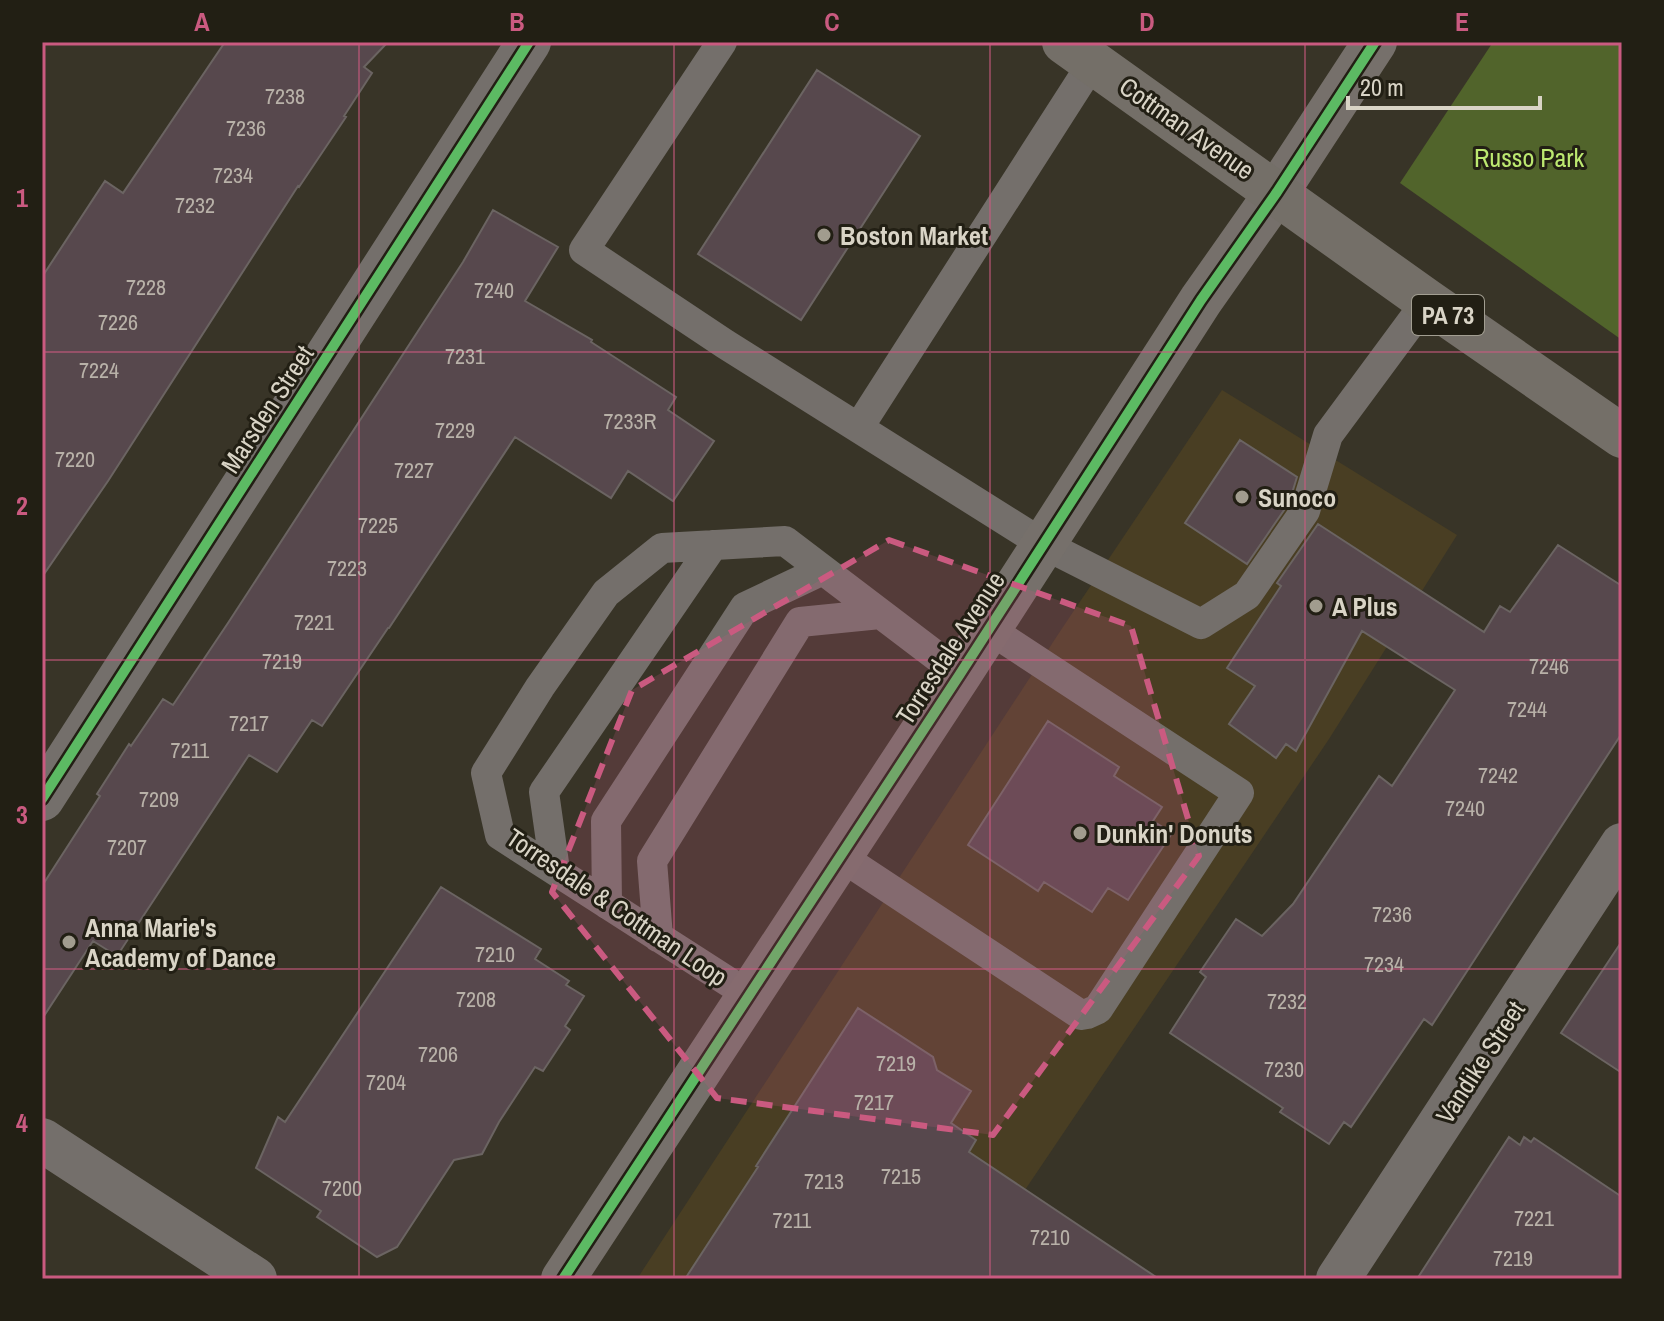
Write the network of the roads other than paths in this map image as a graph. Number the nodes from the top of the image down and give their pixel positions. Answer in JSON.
{"nodes":[{"id":1,"x":529,"y":42,"type":"edge"},
{"id":2,"x":722,"y":42,"type":"edge"},
{"id":3,"x":1375,"y":42,"type":"edge"},
{"id":4,"x":1079,"y":52,"type":"edge"},
{"id":5,"x":1277,"y":192,"type":"junction"},
{"id":6,"x":1427,"y":301,"type":"junction"},
{"id":7,"x":859,"y":427,"type":"junction"},
{"id":8,"x":1622,"y":436,"type":"edge"},
{"id":9,"x":1043,"y":544,"type":"junction"},
{"id":10,"x":713,"y":545,"type":"junction"},
{"id":11,"x":823,"y":570,"type":"junction"},
{"id":12,"x":880,"y":614,"type":"junction"},
{"id":13,"x":989,"y":629,"type":"junction"},
{"id":14,"x":960,"y":674,"type":"junction"},
{"id":15,"x":42,"y":799,"type":"edge"},
{"id":16,"x":1622,"y":845,"type":"edge"},
{"id":17,"x":840,"y":856,"type":"junction"},
{"id":18,"x":555,"y":870,"type":"junction"},
{"id":19,"x":607,"y":904,"type":"junction"},
{"id":20,"x":658,"y":937,"type":"junction"},
{"id":21,"x":749,"y":995,"type":"junction"},
{"id":22,"x":42,"y":1140,"type":"edge"},
{"id":23,"x":255,"y":1279,"type":"edge"},
{"id":24,"x":563,"y":1279,"type":"edge"},
{"id":25,"x":1338,"y":1279,"type":"edge"}],
"edges":[{"from":1,"to":15,"type":"street","name":"Marsden Street"},
{"from":2,"to":7,"type":"lane"},
{"from":3,"to":5,"type":"main road","name":"Torresdale Avenue"},
{"from":4,"to":5,"type":"main road","name":"Cottman Avenue","number":"PA 73"},
{"from":4,"to":7,"type":"lane"},
{"from":5,"to":6,"type":"main road","name":"Cottman Avenue","number":"PA 73"},
{"from":5,"to":9,"type":"main road","name":"Torresdale Avenue"},
{"from":6,"to":8,"type":"main road","name":"Cottman Avenue","number":"PA 73"},
{"from":6,"to":9,"type":"lane"},
{"from":7,"to":9,"type":"lane"},
{"from":9,"to":13,"type":"main road","name":"Torresdale Avenue"},
{"from":10,"to":11,"type":"lane","name":"Torresdale & Cottman Loop"},
{"from":10,"to":18,"type":"lane"},
{"from":10,"to":18,"type":"lane","name":"Torresdale & Cottman Loop"},
{"from":11,"to":12,"type":"lane","name":"Torresdale & Cottman Loop"},
{"from":11,"to":19,"type":"lane"},
{"from":12,"to":14,"type":"lane","name":"Torresdale & Cottman Loop"},
{"from":12,"to":20,"type":"lane"},
{"from":13,"to":14,"type":"main road","name":"Torresdale Avenue"},
{"from":13,"to":17,"type":"lane"},
{"from":14,"to":17,"type":"main road","name":"Torresdale Avenue"},
{"from":16,"to":25,"type":"street","name":"Vandike Street"},
{"from":17,"to":21,"type":"main road","name":"Torresdale Avenue"},
{"from":18,"to":19,"type":"lane","name":"Torresdale & Cottman Loop"},
{"from":19,"to":20,"type":"lane","name":"Torresdale & Cottman Loop"},
{"from":20,"to":21,"type":"lane","name":"Torresdale & Cottman Loop"},
{"from":21,"to":24,"type":"main road","name":"Torresdale Avenue"},
{"from":22,"to":23,"type":"street"}]}
